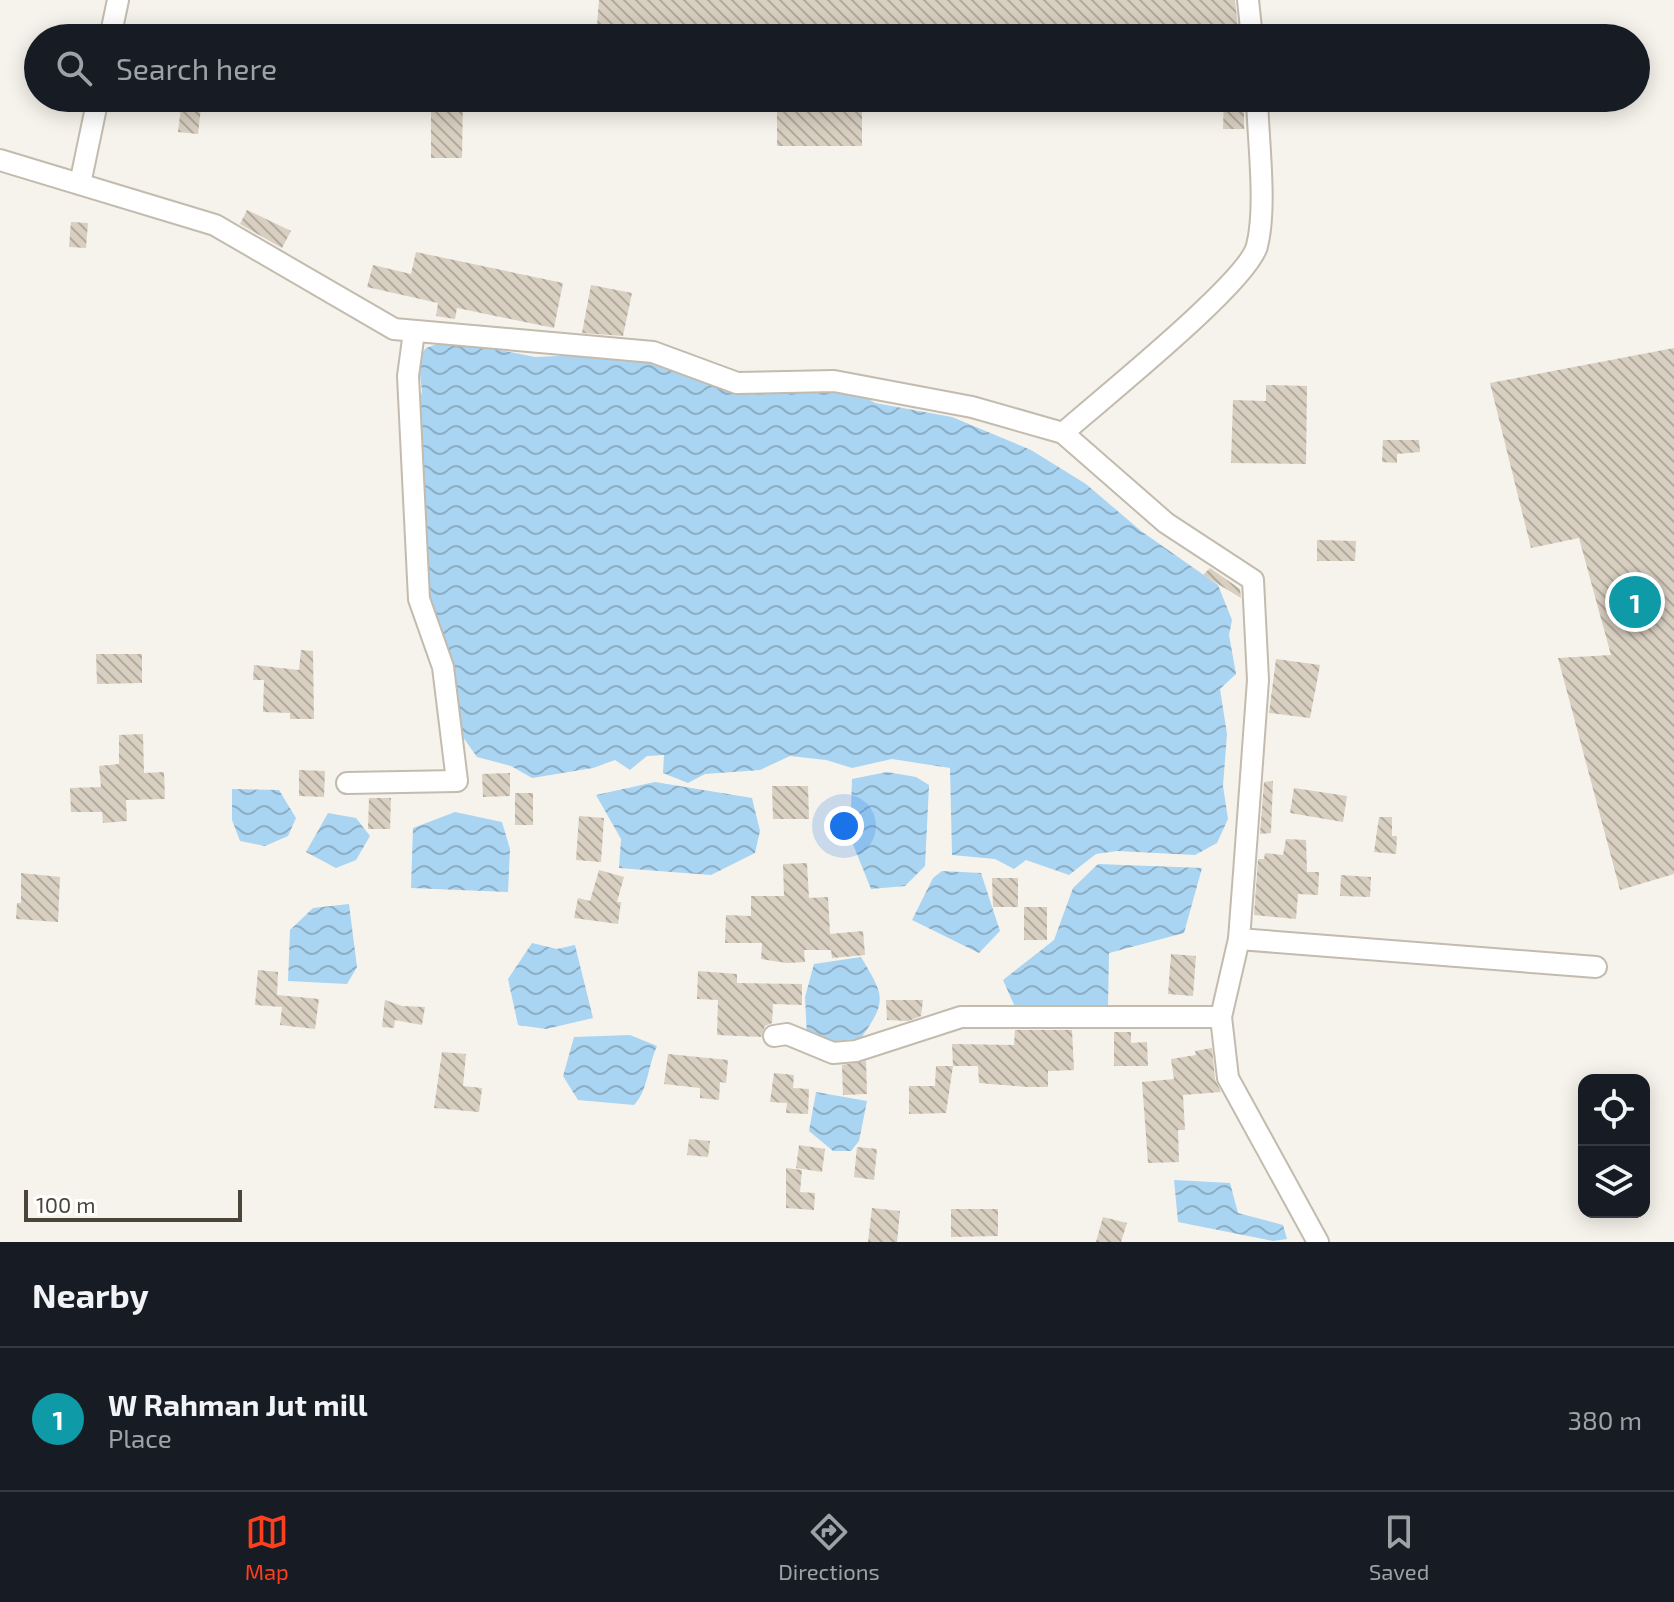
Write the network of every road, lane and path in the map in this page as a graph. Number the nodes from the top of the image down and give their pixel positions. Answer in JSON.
{"nodes":[{"id":1,"x":118,"y":0,"type":"edge"},
{"id":2,"x":1248,"y":0,"type":"edge"},
{"id":3,"x":113,"y":24,"type":"edge"},
{"id":4,"x":1251,"y":24,"type":"edge"},
{"id":5,"x":95,"y":112,"type":"edge"},
{"id":6,"x":1257,"y":112,"type":"edge"},
{"id":7,"x":0,"y":160,"type":"edge"},
{"id":8,"x":80,"y":184,"type":"junction"},
{"id":9,"x":414,"y":332,"type":"junction"},
{"id":10,"x":1063,"y":433,"type":"junction"},
{"id":11,"x":347,"y":783,"type":"dead end"},
{"id":12,"x":1239,"y":939,"type":"junction"},
{"id":13,"x":1596,"y":967,"type":"dead end"},
{"id":14,"x":1221,"y":1017,"type":"junction"},
{"id":15,"x":774,"y":1036,"type":"dead end"},
{"id":16,"x":1318,"y":1242,"type":"edge"}],
"edges":[{"from":1,"to":3,"type":"street"},
{"from":2,"to":4,"type":"street"},
{"from":5,"to":8,"type":"street"},
{"from":6,"to":10,"type":"street"},
{"from":7,"to":8,"type":"street"},
{"from":8,"to":9,"type":"street"},
{"from":9,"to":10,"type":"street"},
{"from":9,"to":11,"type":"street"},
{"from":10,"to":12,"type":"street"},
{"from":12,"to":13,"type":"street"},
{"from":12,"to":14,"type":"street"},
{"from":14,"to":15,"type":"street"},
{"from":14,"to":16,"type":"street"}]}
